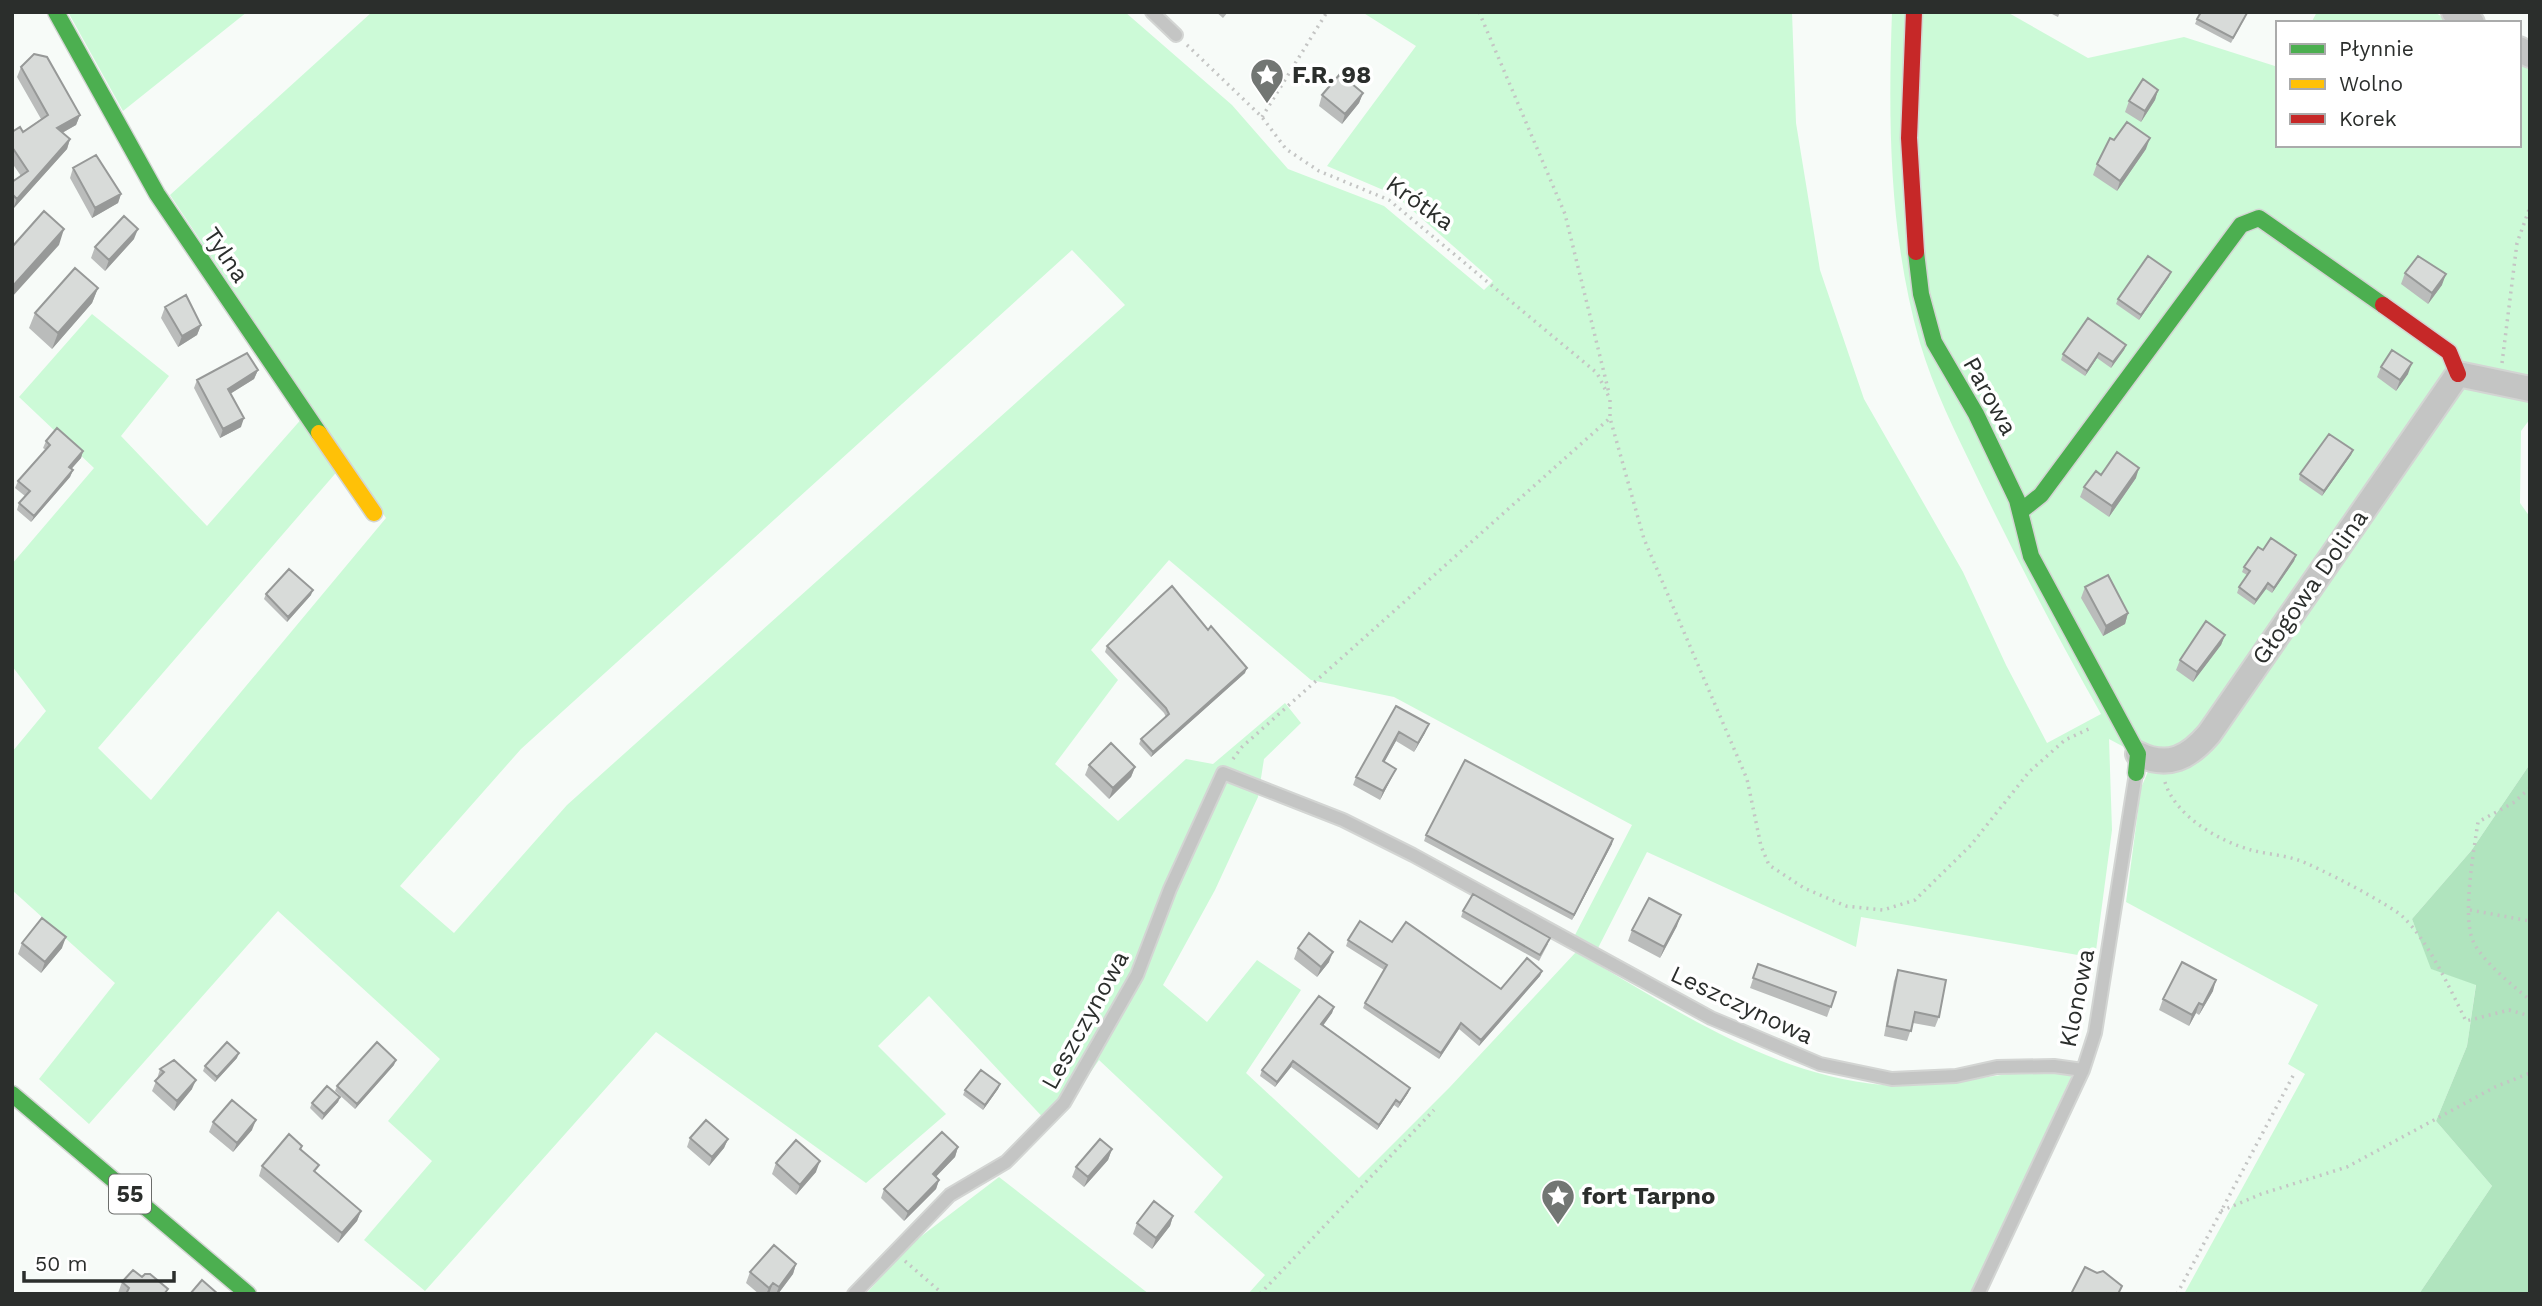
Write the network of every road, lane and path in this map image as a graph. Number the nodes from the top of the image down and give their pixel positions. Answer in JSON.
{"nodes":[{"id":1,"x":56,"y":12,"type":"edge"},
{"id":2,"x":1152,"y":12,"type":"edge"},
{"id":3,"x":1327,"y":12,"type":"edge"},
{"id":4,"x":1479,"y":12,"type":"edge"},
{"id":5,"x":1914,"y":12,"type":"edge"},
{"id":6,"x":1176,"y":35,"type":"joint"},
{"id":7,"x":1262,"y":117,"type":"junction"},
{"id":8,"x":2530,"y":207,"type":"edge"},
{"id":9,"x":2458,"y":373,"type":"junction"},
{"id":10,"x":2500,"y":383,"type":"junction"},
{"id":11,"x":2530,"y":389,"type":"edge"},
{"id":12,"x":1610,"y":399,"type":"junction"},
{"id":13,"x":1610,"y":418,"type":"junction"},
{"id":14,"x":2021,"y":511,"type":"junction"},
{"id":15,"x":374,"y":513,"type":"dead end"},
{"id":16,"x":2116,"y":715,"type":"junction"},
{"id":17,"x":2142,"y":762,"type":"junction"},
{"id":18,"x":1223,"y":773,"type":"junction"},
{"id":19,"x":2530,"y":788,"type":"edge"},
{"id":20,"x":2470,"y":910,"type":"junction"},
{"id":21,"x":2530,"y":921,"type":"edge"},
{"id":22,"x":2530,"y":1000,"type":"edge"},
{"id":23,"x":2530,"y":1016,"type":"edge"},
{"id":24,"x":2083,"y":1070,"type":"junction"},
{"id":25,"x":2530,"y":1073,"type":"edge"},
{"id":26,"x":2294,"y":1074,"type":"dead end"},
{"id":27,"x":12,"y":1094,"type":"edge"},
{"id":28,"x":1434,"y":1110,"type":"dead end"},
{"id":29,"x":2221,"y":1211,"type":"junction"},
{"id":30,"x":903,"y":1260,"type":"dead end"},
{"id":31,"x":248,"y":1294,"type":"edge"},
{"id":32,"x":854,"y":1294,"type":"edge"},
{"id":33,"x":943,"y":1294,"type":"edge"},
{"id":34,"x":1260,"y":1294,"type":"edge"},
{"id":35,"x":1978,"y":1294,"type":"edge"},
{"id":36,"x":2177,"y":1294,"type":"edge"}],
"edges":[{"from":1,"to":15,"type":"street","name":"Tylna"},
{"from":2,"to":6,"type":"lane"},
{"from":3,"to":7,"type":"path"},
{"from":4,"to":12,"type":"path"},
{"from":5,"to":14,"type":"street","name":"Parowa"},
{"from":6,"to":7,"type":"path","name":"Krótka"},
{"from":7,"to":12,"type":"path","name":"Krótka"},
{"from":8,"to":10,"type":"path"},
{"from":9,"to":10,"type":"street"},
{"from":9,"to":14,"type":"street"},
{"from":9,"to":17,"type":"street","name":"Głogowa Dolina"},
{"from":10,"to":11,"type":"street"},
{"from":12,"to":13,"type":"path"},
{"from":13,"to":16,"type":"path"},
{"from":13,"to":18,"type":"path"},
{"from":14,"to":16,"type":"street","name":"Parowa"},
{"from":16,"to":17,"type":"street","name":"Parowa"},
{"from":17,"to":23,"type":"path"},
{"from":17,"to":24,"type":"lane","name":"Klonowa"},
{"from":18,"to":24,"type":"lane","name":"Leszczynowa"},
{"from":18,"to":32,"type":"lane","name":"Leszczynowa"},
{"from":19,"to":20,"type":"path"},
{"from":20,"to":21,"type":"path"},
{"from":20,"to":22,"type":"path"},
{"from":24,"to":35,"type":"lane","name":"Klonowa"},
{"from":25,"to":29,"type":"path"},
{"from":26,"to":29,"type":"path"},
{"from":27,"to":31,"type":"street","number":"55"},
{"from":28,"to":34,"type":"path"},
{"from":29,"to":36,"type":"path"},
{"from":30,"to":33,"type":"path"}]}
